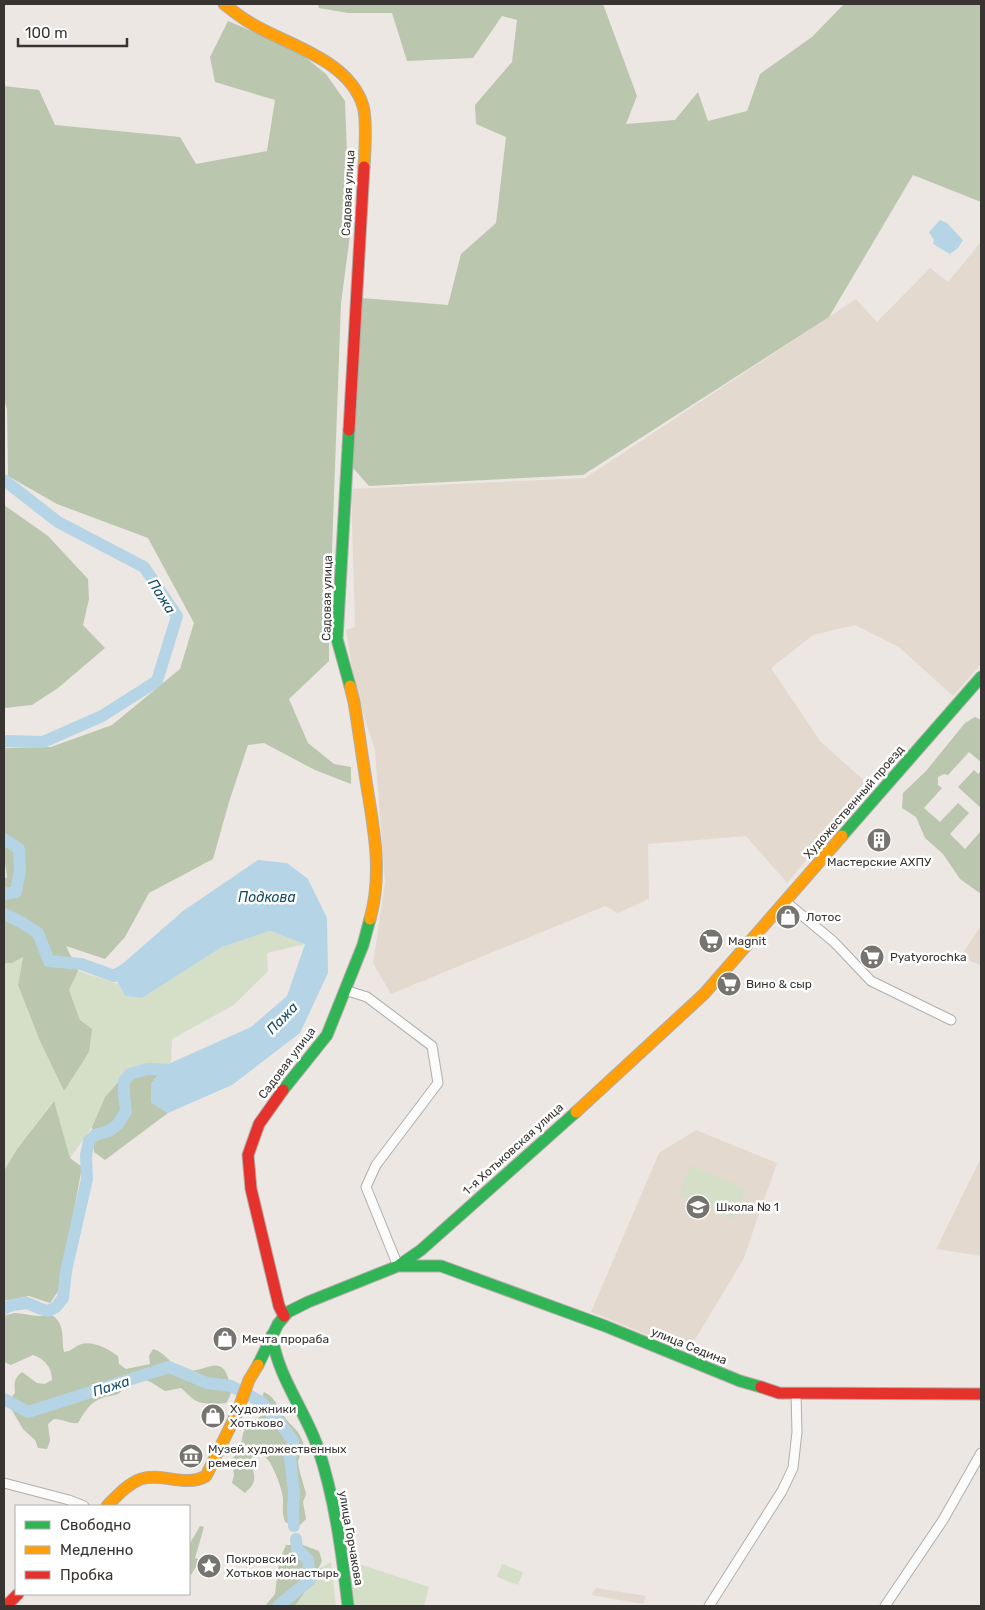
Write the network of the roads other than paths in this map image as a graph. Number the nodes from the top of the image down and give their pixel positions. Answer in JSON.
{"nodes":[{"id":1,"x":224,"y":4,"type":"edge"},
{"id":2,"x":981,"y":677,"type":"edge"},
{"id":3,"x":786,"y":902,"type":"junction"},
{"id":4,"x":748,"y":945,"type":"joint"},
{"id":5,"x":345,"y":990,"type":"junction"},
{"id":6,"x":951,"y":1020,"type":"dead end"},
{"id":7,"x":398,"y":1266,"type":"junction"},
{"id":8,"x":284,"y":1316,"type":"junction"},
{"id":9,"x":272,"y":1335,"type":"junction"},
{"id":10,"x":281,"y":1368,"type":"junction"},
{"id":11,"x":249,"y":1380,"type":"junction"},
{"id":12,"x":796,"y":1393,"type":"junction"},
{"id":13,"x":981,"y":1394,"type":"edge"},
{"id":14,"x":981,"y":1453,"type":"edge"},
{"id":15,"x":4,"y":1483,"type":"edge"},
{"id":16,"x":82,"y":1505,"type":"edge"},
{"id":17,"x":108,"y":1505,"type":"edge"},
{"id":18,"x":17,"y":1595,"type":"edge"},
{"id":19,"x":6,"y":1606,"type":"edge"},
{"id":20,"x":348,"y":1606,"type":"edge"},
{"id":21,"x":709,"y":1606,"type":"edge"},
{"id":22,"x":886,"y":1606,"type":"edge"}],
"edges":[{"from":1,"to":5,"type":"street","name":"Садовая улица"},
{"from":2,"to":3,"type":"street","name":"Художественный проезд"},
{"from":3,"to":4,"type":"street","name":"Художественный проезд"},
{"from":3,"to":6,"type":"street"},
{"from":4,"to":7,"type":"street","name":"1-я Хотьковская улица"},
{"from":5,"to":7,"type":"street"},
{"from":5,"to":8,"type":"street","name":"Садовая улица"},
{"from":7,"to":8,"type":"street","name":"1-я Хотьковская улица"},
{"from":7,"to":12,"type":"street","name":"улица Седина"},
{"from":8,"to":9,"type":"street","name":"1-я Хотьковская улица"},
{"from":9,"to":10,"type":"street","name":"улица Горчакова"},
{"from":9,"to":11,"type":"street","name":"1-я Хотьковская улица"},
{"from":10,"to":11,"type":"street"},
{"from":10,"to":20,"type":"street","name":"улица Горчакова"},
{"from":11,"to":17,"type":"street","name":"1-я Хотьковская улица"},
{"from":12,"to":13,"type":"street","name":"улица Седина"},
{"from":12,"to":21,"type":"street"},
{"from":14,"to":22,"type":"street"},
{"from":15,"to":16,"type":"street"},
{"from":18,"to":19,"type":"street"}]}
